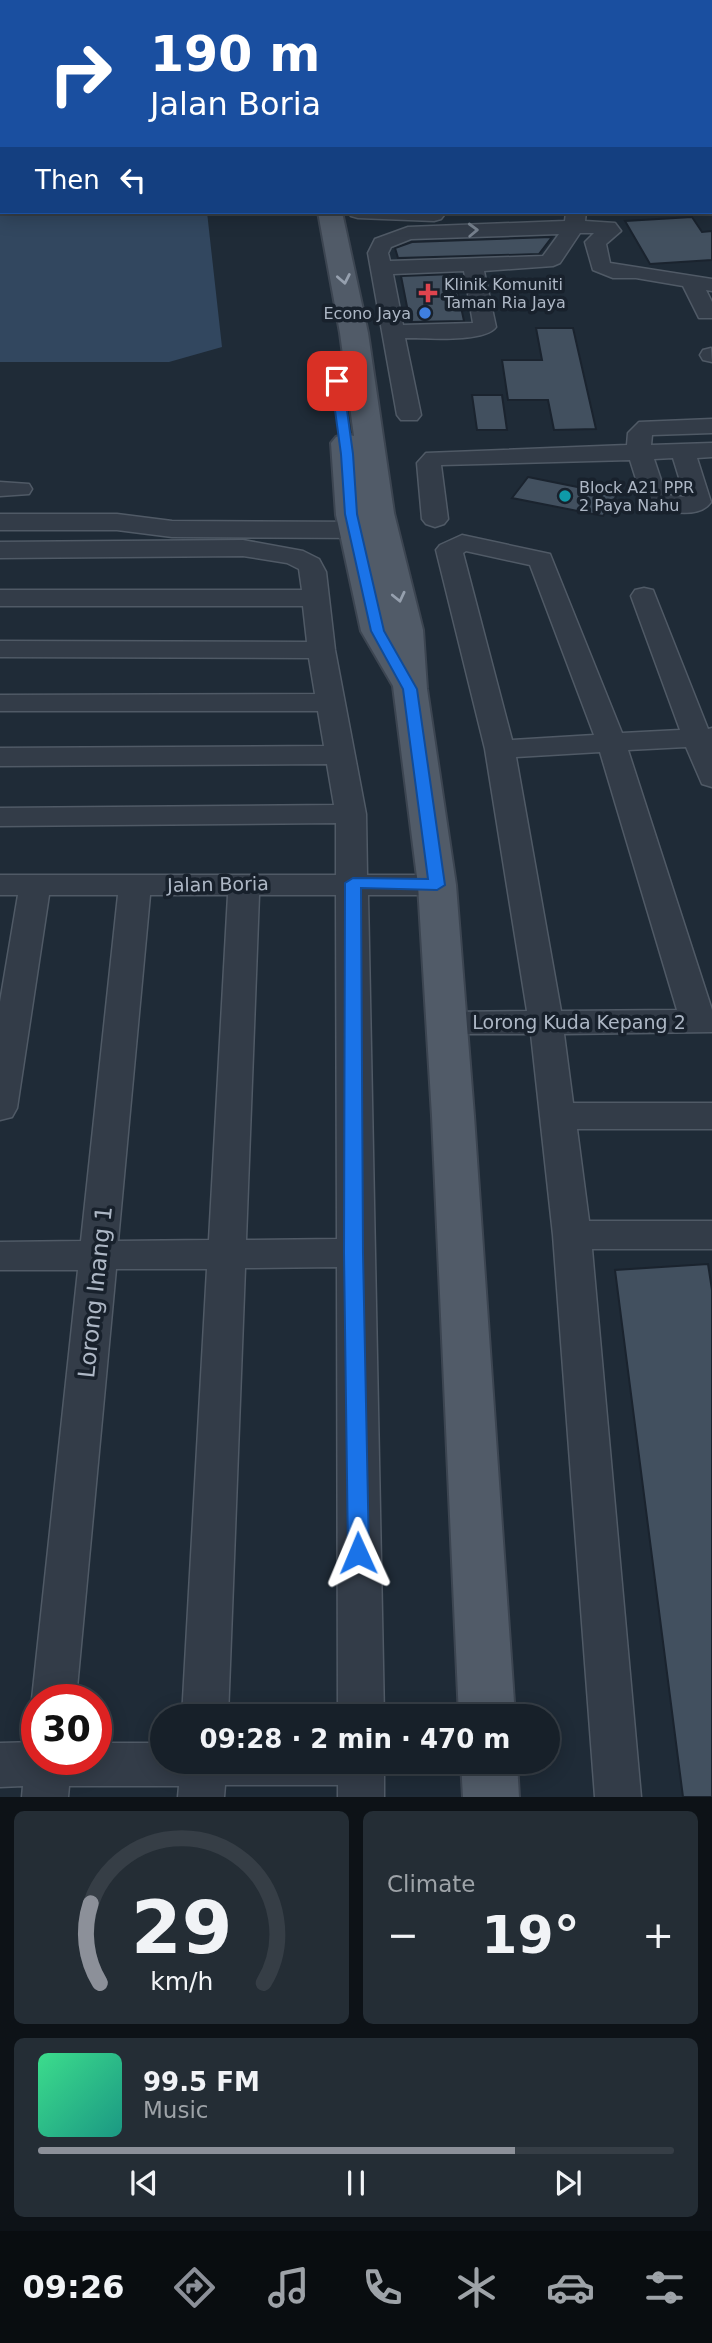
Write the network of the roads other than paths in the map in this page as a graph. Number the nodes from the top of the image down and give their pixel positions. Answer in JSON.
{"nodes":[{"id":1,"x":308,"y":214,"type":"edge"},
{"id":2,"x":330,"y":214,"type":"edge"},
{"id":3,"x":390,"y":214,"type":"edge"},
{"id":4,"x":464,"y":214,"type":"joint"},
{"id":5,"x":575,"y":219,"type":"edge"},
{"id":6,"x":607,"y":223,"type":"edge"},
{"id":7,"x":337,"y":242,"type":"junction"},
{"id":8,"x":473,"y":266,"type":"junction"},
{"id":9,"x":381,"y":268,"type":"junction"},
{"id":10,"x":702,"y":285,"type":"edge"},
{"id":11,"x":707,"y":313,"type":"dead end"},
{"id":12,"x":354,"y":332,"type":"junction"},
{"id":13,"x":396,"y":344,"type":"junction"},
{"id":14,"x":360,"y":372,"type":"junction"},
{"id":15,"x":409,"y":415,"type":"dead end"},
{"id":16,"x":712,"y":426,"type":"edge"},
{"id":17,"x":639,"y":450,"type":"junction"},
{"id":18,"x":683,"y":450,"type":"junction"},
{"id":19,"x":712,"y":450,"type":"edge"},
{"id":20,"x":0,"y":522,"type":"edge"},
{"id":21,"x":367,"y":522,"type":"junction"},
{"id":22,"x":442,"y":534,"type":"junction"},
{"id":23,"x":0,"y":550,"type":"edge"},
{"id":24,"x":644,"y":596,"type":"dead end"},
{"id":25,"x":0,"y":598,"type":"edge"},
{"id":26,"x":316,"y":598,"type":"junction"},
{"id":27,"x":0,"y":649,"type":"edge"},
{"id":28,"x":321,"y":649,"type":"junction"},
{"id":29,"x":331,"y":702,"type":"junction"},
{"id":30,"x":0,"y":703,"type":"edge"},
{"id":31,"x":704,"y":737,"type":"edge"},
{"id":32,"x":612,"y":744,"type":"junction"},
{"id":33,"x":500,"y":749,"type":"junction"},
{"id":34,"x":340,"y":755,"type":"junction"},
{"id":35,"x":0,"y":757,"type":"edge"},
{"id":36,"x":712,"y":778,"type":"edge"},
{"id":37,"x":351,"y":814,"type":"junction"},
{"id":38,"x":0,"y":817,"type":"edge"},
{"id":39,"x":353,"y":883,"type":"junction"},
{"id":40,"x":244,"y":884,"type":"junction"},
{"id":41,"x":35,"y":885,"type":"junction"},
{"id":42,"x":135,"y":885,"type":"junction"},
{"id":43,"x":437,"y":885,"type":"junction"},
{"id":44,"x":0,"y":886,"type":"edge"},
{"id":45,"x":704,"y":1021,"type":"edge"},
{"id":46,"x":546,"y":1022,"type":"junction"},
{"id":47,"x":447,"y":1023,"type":"junction"},
{"id":48,"x":0,"y":1108,"type":"edge"},
{"id":49,"x":558,"y":1116,"type":"junction"},
{"id":50,"x":712,"y":1116,"type":"edge"},
{"id":51,"x":572,"y":1235,"type":"junction"},
{"id":52,"x":712,"y":1235,"type":"edge"},
{"id":53,"x":354,"y":1253,"type":"junction"},
{"id":54,"x":99,"y":1254,"type":"junction"},
{"id":55,"x":228,"y":1254,"type":"junction"},
{"id":56,"x":0,"y":1256,"type":"edge"},
{"id":57,"x":56,"y":1684,"type":"edge"},
{"id":58,"x":206,"y":1704,"type":"edge"},
{"id":59,"x":361,"y":1704,"type":"edge"},
{"id":60,"x":485,"y":1704,"type":"edge"},
{"id":61,"x":0,"y":1765,"type":"edge"},
{"id":62,"x":21,"y":1769,"type":"edge"},
{"id":63,"x":112,"y":1774,"type":"edge"},
{"id":64,"x":361,"y":1774,"type":"edge"},
{"id":65,"x":490,"y":1774,"type":"edge"},
{"id":66,"x":202,"y":1775,"type":"edge"},
{"id":67,"x":361,"y":1797,"type":"edge"},
{"id":68,"x":491,"y":1797,"type":"edge"},
{"id":69,"x":618,"y":1797,"type":"edge"}],
"edges":[{"from":1,"to":21,"type":"main road"},
{"from":2,"to":7,"type":"main road"},
{"from":3,"to":4,"type":"street"},
{"from":4,"to":7,"type":"street"},
{"from":5,"to":6,"type":"street"},
{"from":5,"to":8,"type":"street"},
{"from":9,"to":5,"type":"street","one_way":true},
{"from":6,"to":10,"type":"street"},
{"from":7,"to":12,"type":"main road","one_way":true},
{"from":8,"to":9,"type":"street"},
{"from":8,"to":13,"type":"street"},
{"from":9,"to":13,"type":"street"},
{"from":10,"to":11,"type":"street"},
{"from":12,"to":13,"type":"street"},
{"from":12,"to":14,"type":"main road"},
{"from":13,"to":14,"type":"street"},
{"from":13,"to":15,"type":"street"},
{"from":14,"to":21,"type":"main road"},
{"from":16,"to":17,"type":"street"},
{"from":17,"to":18,"type":"street"},
{"from":17,"to":18,"type":"street"},
{"from":17,"to":22,"type":"street"},
{"from":18,"to":19,"type":"street"},
{"from":20,"to":21,"type":"street"},
{"from":21,"to":43,"type":"main road"},
{"from":22,"to":32,"type":"street"},
{"from":22,"to":33,"type":"street"},
{"from":23,"to":26,"type":"street"},
{"from":24,"to":31,"type":"street"},
{"from":25,"to":26,"type":"street"},
{"from":26,"to":28,"type":"street"},
{"from":27,"to":28,"type":"street"},
{"from":28,"to":29,"type":"street"},
{"from":29,"to":30,"type":"street"},
{"from":29,"to":34,"type":"street"},
{"from":31,"to":32,"type":"street"},
{"from":31,"to":36,"type":"street"},
{"from":32,"to":33,"type":"street"},
{"from":32,"to":45,"type":"street"},
{"from":33,"to":46,"type":"street"},
{"from":34,"to":35,"type":"street"},
{"from":34,"to":37,"type":"street"},
{"from":37,"to":38,"type":"street"},
{"from":37,"to":39,"type":"street"},
{"from":39,"to":40,"type":"street","name":"Jalan Boria"},
{"from":39,"to":43,"type":"street","name":"Jalan Boria"},
{"from":39,"to":53,"type":"street"},
{"from":40,"to":42,"type":"street","name":"Jalan Boria"},
{"from":40,"to":55,"type":"street"},
{"from":41,"to":42,"type":"street","name":"Jalan Boria"},
{"from":41,"to":44,"type":"street","name":"Jalan Boria"},
{"from":41,"to":48,"type":"street"},
{"from":42,"to":54,"type":"street","name":"Lorong Inang 1"},
{"from":43,"to":47,"type":"main road"},
{"from":45,"to":46,"type":"street","name":"Lorong Kuda Kepang 2"},
{"from":46,"to":47,"type":"street","name":"Lorong Kuda Kepang 2"},
{"from":46,"to":49,"type":"street"},
{"from":47,"to":60,"type":"main road"},
{"from":49,"to":50,"type":"street"},
{"from":49,"to":51,"type":"street"},
{"from":51,"to":52,"type":"street"},
{"from":51,"to":69,"type":"street"},
{"from":53,"to":55,"type":"street"},
{"from":53,"to":59,"type":"street"},
{"from":54,"to":55,"type":"street"},
{"from":54,"to":56,"type":"street"},
{"from":54,"to":57,"type":"street","name":"Lorong Inang 1"},
{"from":55,"to":58,"type":"street"},
{"from":61,"to":62,"type":"street"},
{"from":63,"to":66,"type":"street"},
{"from":64,"to":67,"type":"street"},
{"from":65,"to":68,"type":"main road"}]}
